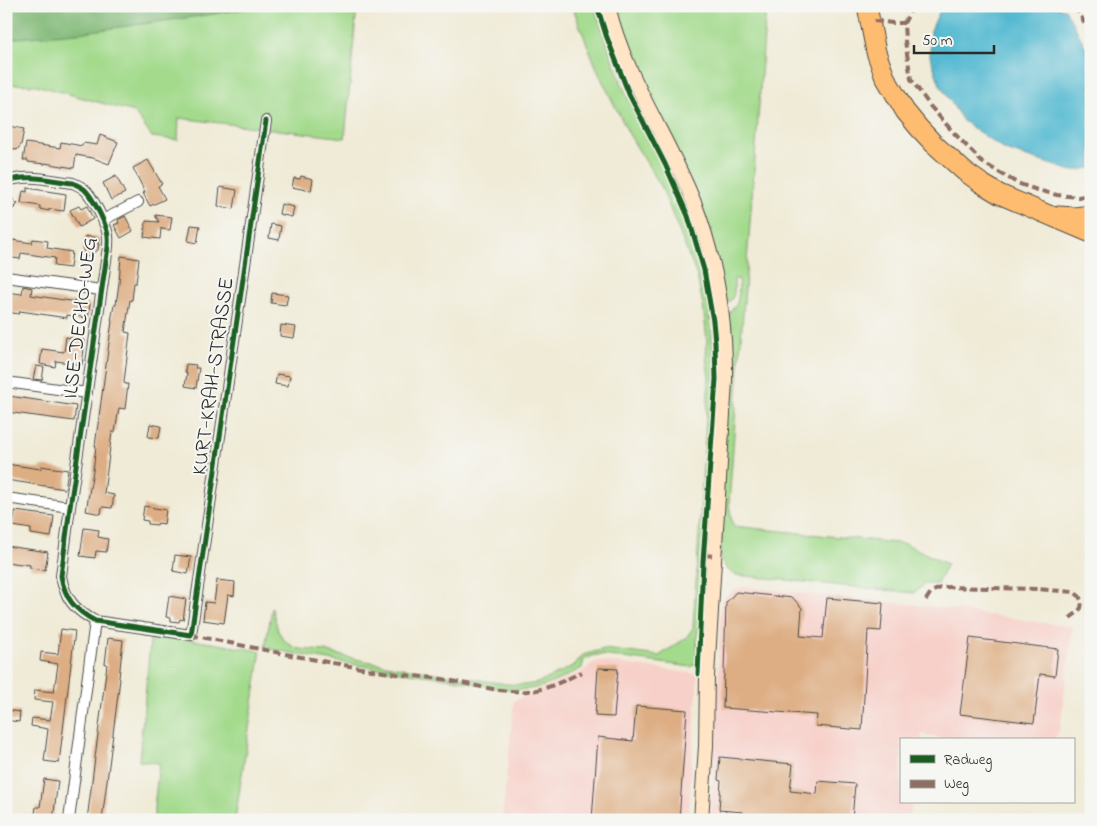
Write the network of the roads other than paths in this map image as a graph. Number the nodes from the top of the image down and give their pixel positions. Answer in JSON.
{"nodes":[{"id":1,"x":608,"y":6,"type":"edge"},
{"id":2,"x":867,"y":6,"type":"edge"},
{"id":3,"x":876,"y":6,"type":"edge"},
{"id":4,"x":872,"y":28,"type":"junction"},
{"id":5,"x":266,"y":122,"type":"dead end"},
{"id":6,"x":6,"y":182,"type":"edge"},
{"id":7,"x":138,"y":202,"type":"dead end"},
{"id":8,"x":1046,"y":215,"type":"junction"},
{"id":9,"x":1091,"y":215,"type":"edge"},
{"id":10,"x":103,"y":220,"type":"junction"},
{"id":11,"x":1091,"y":233,"type":"edge"},
{"id":12,"x":6,"y":277,"type":"edge"},
{"id":13,"x":101,"y":290,"type":"junction"},
{"id":14,"x":6,"y":382,"type":"edge"},
{"id":15,"x":86,"y":393,"type":"junction"},
{"id":16,"x":6,"y":498,"type":"edge"},
{"id":17,"x":70,"y":507,"type":"junction"},
{"id":18,"x":95,"y":621,"type":"junction"},
{"id":19,"x":69,"y":820,"type":"edge"},
{"id":20,"x":701,"y":820,"type":"edge"}],
"edges":[{"from":1,"to":20,"type":"main road"},
{"from":2,"to":4,"type":"highway"},
{"from":3,"to":4,"type":"highway"},
{"from":4,"to":8,"type":"highway"},
{"from":5,"to":18,"type":"street","name":"KURT-KRAH-STRASSE"},
{"from":6,"to":10,"type":"street","name":"ILSE-DECHO-WEG"},
{"from":7,"to":10,"type":"street","name":"ILSE-DECHO-WEG"},
{"from":8,"to":9,"type":"highway"},
{"from":8,"to":11,"type":"highway"},
{"from":10,"to":13,"type":"street","name":"ILSE-DECHO-WEG"},
{"from":12,"to":13,"type":"street"},
{"from":13,"to":15,"type":"street","name":"ILSE-DECHO-WEG"},
{"from":14,"to":15,"type":"street"},
{"from":15,"to":17,"type":"street","name":"ILSE-DECHO-WEG"},
{"from":16,"to":17,"type":"street"},
{"from":17,"to":18,"type":"street","name":"ILSE-DECHO-WEG"},
{"from":18,"to":19,"type":"street"}]}
